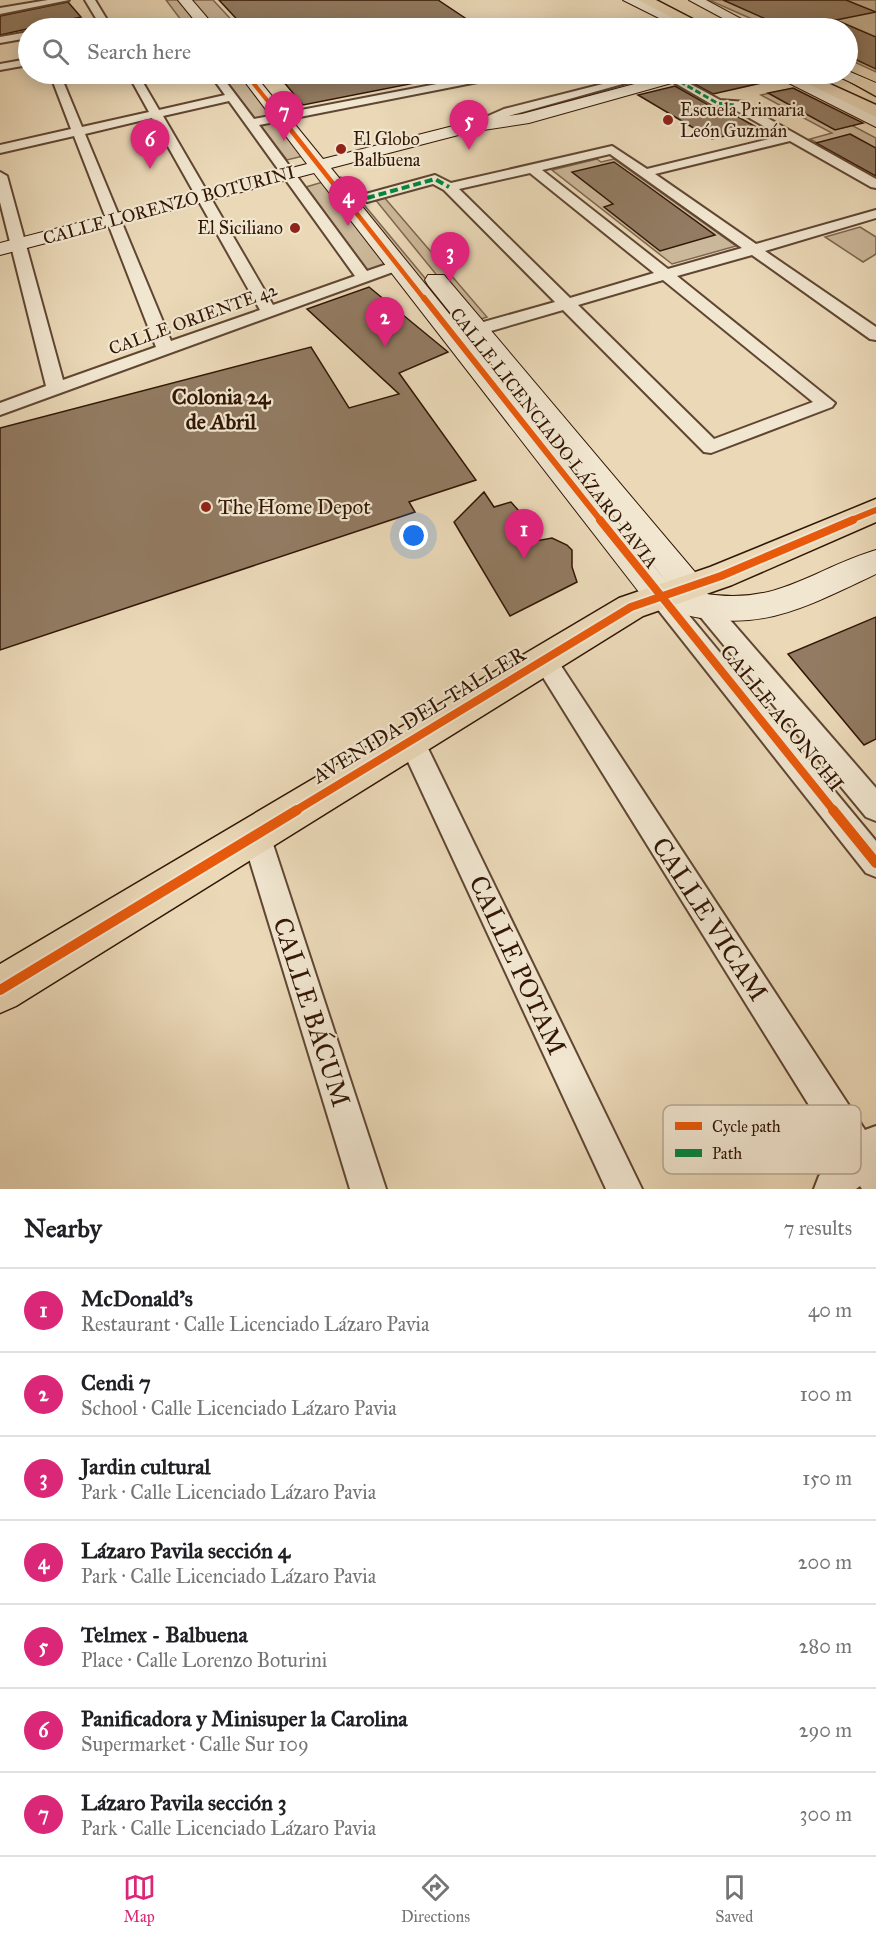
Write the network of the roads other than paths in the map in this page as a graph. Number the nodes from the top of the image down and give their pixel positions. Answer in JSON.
{"nodes":[{"id":1,"x":64,"y":0,"type":"edge"},
{"id":2,"x":90,"y":0,"type":"edge"},
{"id":3,"x":185,"y":0,"type":"edge"},
{"id":4,"x":630,"y":0,"type":"edge"},
{"id":5,"x":645,"y":0,"type":"edge"},
{"id":6,"x":673,"y":0,"type":"edge"},
{"id":7,"x":681,"y":0,"type":"edge"},
{"id":8,"x":696,"y":0,"type":"edge"},
{"id":9,"x":25,"y":3,"type":"edge"},
{"id":10,"x":0,"y":11,"type":"edge"},
{"id":11,"x":658,"y":13,"type":"junction"},
{"id":12,"x":100,"y":18,"type":"edge"},
{"id":13,"x":200,"y":18,"type":"edge"},
{"id":14,"x":668,"y":18,"type":"edge"},
{"id":15,"x":692,"y":18,"type":"edge"},
{"id":16,"x":698,"y":18,"type":"edge"},
{"id":17,"x":700,"y":18,"type":"edge"},
{"id":18,"x":731,"y":18,"type":"edge"},
{"id":19,"x":18,"y":37,"type":"edge"},
{"id":20,"x":0,"y":40,"type":"edge"},
{"id":21,"x":18,"y":64,"type":"edge"},
{"id":22,"x":0,"y":68,"type":"edge"},
{"id":23,"x":868,"y":81,"type":"edge"},
{"id":24,"x":59,"y":84,"type":"edge"},
{"id":25,"x":138,"y":84,"type":"edge"},
{"id":26,"x":222,"y":84,"type":"edge"},
{"id":27,"x":256,"y":84,"type":"edge"},
{"id":28,"x":270,"y":84,"type":"edge"},
{"id":29,"x":451,"y":84,"type":"edge"},
{"id":30,"x":614,"y":84,"type":"edge"},
{"id":31,"x":636,"y":84,"type":"edge"},
{"id":32,"x":644,"y":84,"type":"edge"},
{"id":33,"x":690,"y":84,"type":"edge"},
{"id":34,"x":799,"y":84,"type":"edge"},
{"id":35,"x":817,"y":84,"type":"edge"},
{"id":36,"x":842,"y":84,"type":"edge"},
{"id":37,"x":876,"y":90,"type":"edge"},
{"id":38,"x":232,"y":97,"type":"junction"},
{"id":39,"x":876,"y":100,"type":"edge"},
{"id":40,"x":876,"y":112,"type":"edge"},
{"id":41,"x":155,"y":114,"type":"junction"},
{"id":42,"x":288,"y":115,"type":"junction"},
{"id":43,"x":876,"y":122,"type":"edge"},
{"id":44,"x":251,"y":123,"type":"junction"},
{"id":45,"x":469,"y":128,"type":"junction"},
{"id":46,"x":79,"y":132,"type":"junction"},
{"id":47,"x":791,"y":137,"type":"junction"},
{"id":48,"x":0,"y":148,"type":"edge"},
{"id":49,"x":328,"y":165,"type":"junction"},
{"id":50,"x":532,"y":168,"type":"junction"},
{"id":51,"x":645,"y":173,"type":"junction"},
{"id":52,"x":288,"y":174,"type":"junction"},
{"id":53,"x":0,"y":176,"type":"edge"},
{"id":54,"x":876,"y":184,"type":"edge"},
{"id":55,"x":449,"y":187,"type":"junction"},
{"id":56,"x":203,"y":196,"type":"junction"},
{"id":57,"x":367,"y":198,"type":"junction"},
{"id":58,"x":876,"y":214,"type":"edge"},
{"id":59,"x":112,"y":220,"type":"junction"},
{"id":60,"x":8,"y":247,"type":"edge"},
{"id":61,"x":754,"y":249,"type":"junction"},
{"id":62,"x":399,"y":265,"type":"junction"},
{"id":63,"x":666,"y":275,"type":"junction"},
{"id":64,"x":364,"y":278,"type":"junction"},
{"id":65,"x":566,"y":304,"type":"junction"},
{"id":66,"x":270,"y":313,"type":"junction"},
{"id":67,"x":477,"y":330,"type":"junction"},
{"id":68,"x":876,"y":335,"type":"edge"},
{"id":69,"x":454,"y":336,"type":"junction"},
{"id":70,"x":166,"y":350,"type":"junction"},
{"id":71,"x":56,"y":389,"type":"junction"},
{"id":72,"x":0,"y":409,"type":"edge"},
{"id":73,"x":876,"y":510,"type":"edge"},
{"id":74,"x":876,"y":535,"type":"edge"},
{"id":75,"x":797,"y":544,"type":"junction"},
{"id":76,"x":876,"y":561,"type":"edge"},
{"id":77,"x":685,"y":596,"type":"junction"},
{"id":78,"x":544,"y":659,"type":"junction"},
{"id":79,"x":411,"y":740,"type":"junction"},
{"id":80,"x":876,"y":808,"type":"edge"},
{"id":81,"x":256,"y":834,"type":"junction"},
{"id":82,"x":876,"y":862,"type":"edge"},
{"id":83,"x":0,"y":990,"type":"edge"},
{"id":84,"x":836,"y":1105,"type":"edge"},
{"id":85,"x":861,"y":1143,"type":"edge"},
{"id":86,"x":872,"y":1160,"type":"edge"},
{"id":87,"x":853,"y":1174,"type":"edge"},
{"id":88,"x":368,"y":1189,"type":"edge"},
{"id":89,"x":624,"y":1189,"type":"edge"},
{"id":90,"x":832,"y":1189,"type":"edge"}],
"edges":[{"from":1,"to":9,"type":"street"},
{"from":2,"to":12,"type":"street"},
{"from":3,"to":13,"type":"street"},
{"from":4,"to":11,"type":"street"},
{"from":5,"to":11,"type":"main road"},
{"from":5,"to":15,"type":"main road"},
{"from":6,"to":16,"type":"main road"},
{"from":7,"to":17,"type":"main road"},
{"from":8,"to":18,"type":"street"},
{"from":9,"to":10,"type":"street"},
{"from":11,"to":14,"type":"street"},
{"from":19,"to":20,"type":"street"},
{"from":21,"to":22,"type":"street"},
{"from":23,"to":37,"type":"main road"},
{"from":24,"to":46,"type":"street"},
{"from":25,"to":41,"type":"street"},
{"from":26,"to":38,"type":"street"},
{"from":27,"to":42,"type":"street","name":"CALLE LICENCIADO LÁZARO PAVIA"},
{"from":28,"to":42,"type":"street","name":"CALLE LICENCIADO LÁZARO PAVIA"},
{"from":29,"to":42,"type":"street"},
{"from":30,"to":45,"type":"street"},
{"from":31,"to":45,"type":"street"},
{"from":32,"to":45,"type":"street","name":"CALLE LORENZO BOTURINI"},
{"from":33,"to":47,"type":"street"},
{"from":34,"to":43,"type":"street"},
{"from":35,"to":40,"type":"main road"},
{"from":36,"to":39,"type":"main road"},
{"from":38,"to":41,"type":"street"},
{"from":38,"to":44,"type":"street"},
{"from":41,"to":46,"type":"street"},
{"from":41,"to":56,"type":"street"},
{"from":42,"to":44,"type":"street"},
{"from":42,"to":49,"type":"street","name":"CALLE LICENCIADO LÁZARO PAVIA"},
{"from":44,"to":52,"type":"street"},
{"from":45,"to":49,"type":"street","name":"CALLE LORENZO BOTURINI"},
{"from":46,"to":48,"type":"street"},
{"from":46,"to":59,"type":"street"},
{"from":47,"to":51,"type":"street"},
{"from":47,"to":54,"type":"street"},
{"from":49,"to":52,"type":"street","name":"CALLE LORENZO BOTURINI"},
{"from":49,"to":57,"type":"street","name":"CALLE LICENCIADO LÁZARO PAVIA"},
{"from":49,"to":62,"type":"street","name":"CALLE LICENCIADO LÁZARO PAVIA"},
{"from":50,"to":51,"type":"street"},
{"from":50,"to":55,"type":"street"},
{"from":50,"to":63,"type":"street"},
{"from":51,"to":61,"type":"street"},
{"from":52,"to":56,"type":"street","name":"CALLE LORENZO BOTURINI"},
{"from":52,"to":64,"type":"street"},
{"from":53,"to":60,"type":"street"},
{"from":55,"to":57,"type":"street"},
{"from":55,"to":65,"type":"street"},
{"from":56,"to":59,"type":"street","name":"CALLE LORENZO BOTURINI"},
{"from":56,"to":66,"type":"street"},
{"from":57,"to":67,"type":"street","name":"CALLE LICENCIADO LÁZARO PAVIA"},
{"from":58,"to":61,"type":"street"},
{"from":59,"to":60,"type":"street","name":"CALLE LORENZO BOTURINI"},
{"from":59,"to":70,"type":"street"},
{"from":60,"to":71,"type":"street"},
{"from":61,"to":63,"type":"street"},
{"from":61,"to":68,"type":"street"},
{"from":62,"to":64,"type":"street","name":"CALLE ORIENTE 42"},
{"from":62,"to":69,"type":"street","name":"CALLE LICENCIADO LÁZARO PAVIA"},
{"from":63,"to":65,"type":"street"},
{"from":63,"to":65,"type":"street"},
{"from":64,"to":66,"type":"street","name":"CALLE ORIENTE 42"},
{"from":65,"to":67,"type":"street"},
{"from":66,"to":70,"type":"street","name":"CALLE ORIENTE 42"},
{"from":67,"to":69,"type":"street"},
{"from":67,"to":77,"type":"street","name":"CALLE LICENCIADO LÁZARO PAVIA"},
{"from":69,"to":77,"type":"street","name":"CALLE LICENCIADO LÁZARO PAVIA"},
{"from":70,"to":71,"type":"street","name":"CALLE ORIENTE 42"},
{"from":71,"to":72,"type":"street","name":"CALLE ORIENTE 42"},
{"from":73,"to":75,"type":"main road","name":"AVENIDA DEL TALLER"},
{"from":74,"to":75,"type":"main road","name":"AVENIDA DEL TALLER"},
{"from":75,"to":77,"type":"main road","name":"AVENIDA DEL TALLER"},
{"from":76,"to":77,"type":"street"},
{"from":77,"to":78,"type":"main road","name":"AVENIDA DEL TALLER"},
{"from":77,"to":80,"type":"street","name":"CALLE ACONCHI"},
{"from":77,"to":82,"type":"street","name":"CALLE ACONCHI"},
{"from":78,"to":79,"type":"main road","name":"AVENIDA DEL TALLER"},
{"from":78,"to":84,"type":"street","name":"CALLE VICAM"},
{"from":79,"to":81,"type":"main road","name":"AVENIDA DEL TALLER"},
{"from":79,"to":89,"type":"street","name":"CALLE POTAM"},
{"from":81,"to":83,"type":"main road","name":"AVENIDA DEL TALLER"},
{"from":81,"to":88,"type":"street","name":"CALLE BÁCUM"},
{"from":85,"to":86,"type":"street","name":"CALLE VICAM"},
{"from":87,"to":90,"type":"street"}]}
